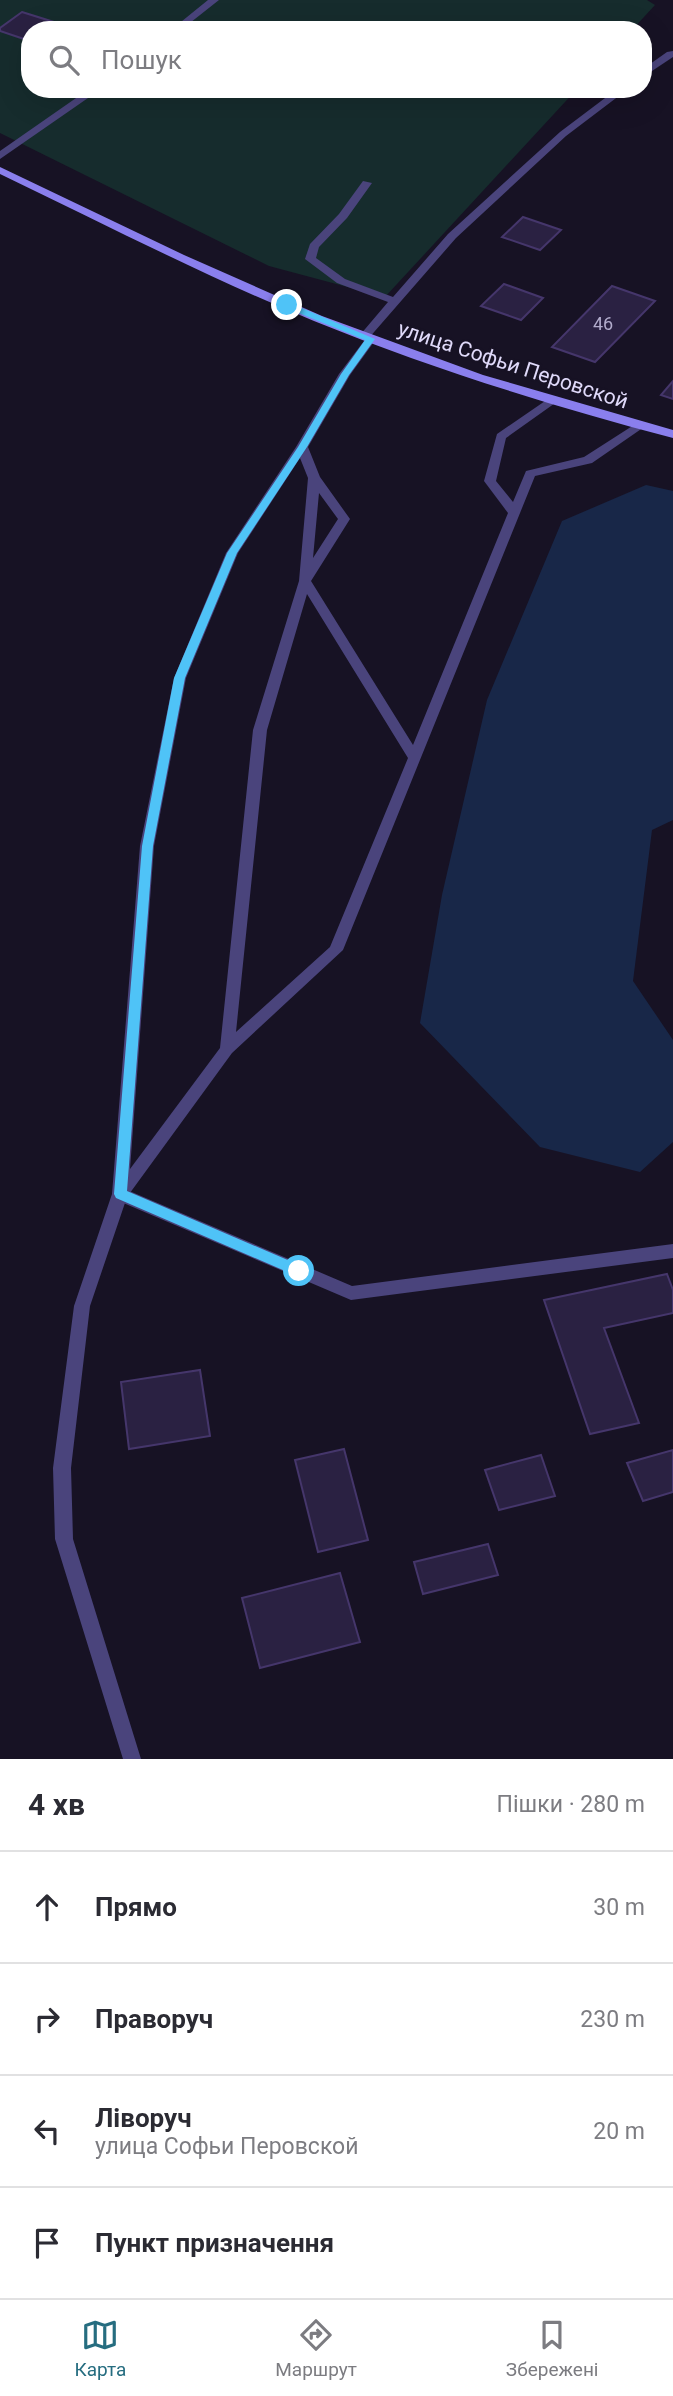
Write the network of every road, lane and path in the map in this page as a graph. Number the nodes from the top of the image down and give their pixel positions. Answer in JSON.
{"nodes":[{"id":1,"x":214,"y":0,"type":"edge"},
{"id":2,"x":187,"y":21,"type":"edge"},
{"id":3,"x":672,"y":51,"type":"edge"},
{"id":4,"x":652,"y":67,"type":"edge"},
{"id":5,"x":83,"y":98,"type":"edge"},
{"id":6,"x":610,"y":98,"type":"edge"},
{"id":7,"x":0,"y":156,"type":"edge"},
{"id":8,"x":0,"y":170,"type":"edge"},
{"id":9,"x":367,"y":183,"type":"dead end"},
{"id":10,"x":395,"y":301,"type":"junction"},
{"id":11,"x":367,"y":338,"type":"junction"},
{"id":12,"x":552,"y":401,"type":"junction"},
{"id":13,"x":641,"y":425,"type":"junction"},
{"id":14,"x":673,"y":435,"type":"edge"},
{"id":15,"x":302,"y":447,"type":"junction"},
{"id":16,"x":314,"y":478,"type":"junction"},
{"id":17,"x":514,"y":512,"type":"junction"},
{"id":18,"x":305,"y":581,"type":"junction"},
{"id":19,"x":415,"y":759,"type":"junction"},
{"id":20,"x":227,"y":1049,"type":"junction"},
{"id":21,"x":120,"y":1194,"type":"junction"},
{"id":22,"x":673,"y":1251,"type":"edge"},
{"id":23,"x":132,"y":1759,"type":"edge"}],
"edges":[{"from":1,"to":2,"type":"street"},
{"from":3,"to":4,"type":"street"},
{"from":5,"to":7,"type":"street"},
{"from":6,"to":10,"type":"street"},
{"from":8,"to":11,"type":"street","name":"улица Софьи Перовской"},
{"from":9,"to":10,"type":"street"},
{"from":10,"to":11,"type":"street"},
{"from":11,"to":12,"type":"street","name":"улица Софьи Перовской"},
{"from":11,"to":15,"type":"street"},
{"from":12,"to":13,"type":"street","name":"улица Софьи Перовской"},
{"from":12,"to":17,"type":"street"},
{"from":13,"to":14,"type":"street","name":"улица Софьи Перовской"},
{"from":13,"to":17,"type":"street"},
{"from":15,"to":16,"type":"street"},
{"from":15,"to":21,"type":"street"},
{"from":16,"to":18,"type":"street"},
{"from":16,"to":18,"type":"street"},
{"from":17,"to":19,"type":"street"},
{"from":18,"to":19,"type":"street"},
{"from":18,"to":20,"type":"street"},
{"from":19,"to":20,"type":"street"},
{"from":20,"to":21,"type":"street"},
{"from":21,"to":22,"type":"street"},
{"from":21,"to":23,"type":"street"}]}
